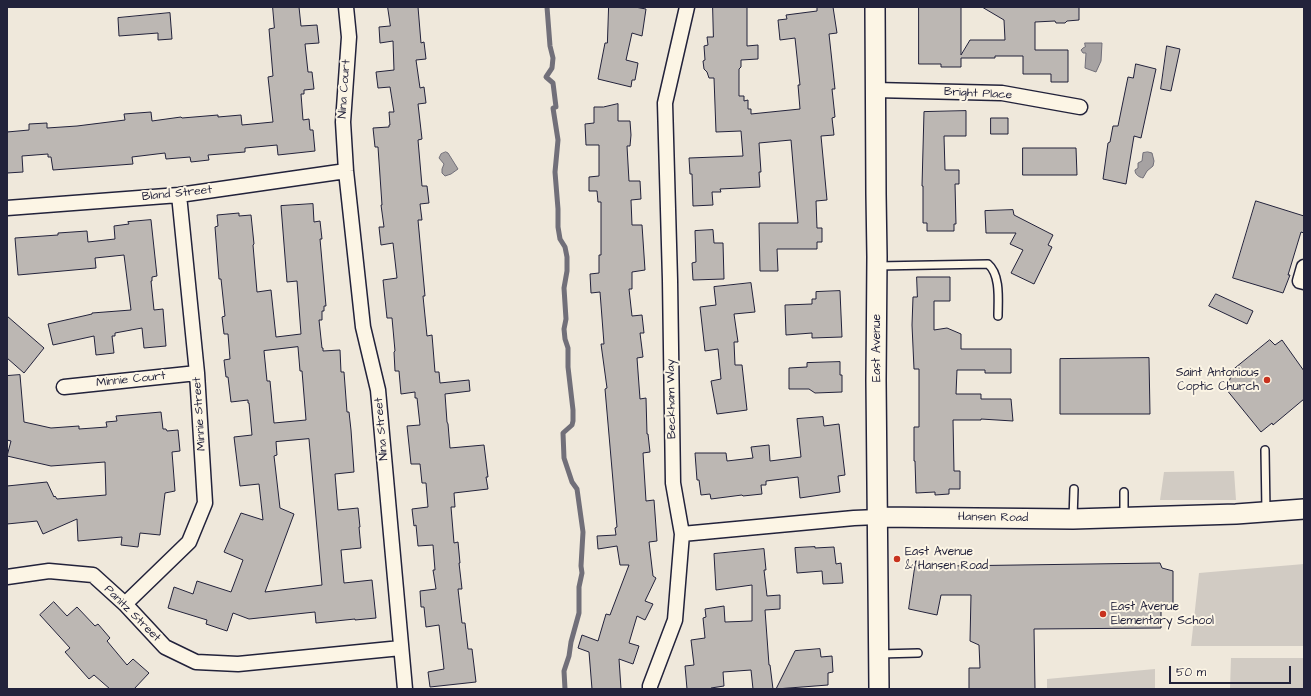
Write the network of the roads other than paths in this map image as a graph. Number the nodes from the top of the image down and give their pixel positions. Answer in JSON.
{"nodes":[{"id":1,"x":346,"y":7,"type":"edge"},
{"id":2,"x":687,"y":7,"type":"edge"},
{"id":3,"x":875,"y":7,"type":"edge"},
{"id":4,"x":875,"y":90,"type":"junction"},
{"id":5,"x":1080,"y":107,"type":"dead end"},
{"id":6,"x":346,"y":171,"type":"junction"},
{"id":7,"x":179,"y":195,"type":"junction"},
{"id":8,"x":7,"y":208,"type":"edge"},
{"id":9,"x":877,"y":266,"type":"junction"},
{"id":10,"x":1304,"y":267,"type":"edge"},
{"id":11,"x":1304,"y":282,"type":"edge"},
{"id":12,"x":998,"y":316,"type":"dead end"},
{"id":13,"x":198,"y":373,"type":"junction"},
{"id":14,"x":64,"y":387,"type":"dead end"},
{"id":15,"x":1265,"y":450,"type":"dead end"},
{"id":16,"x":1074,"y":489,"type":"dead end"},
{"id":17,"x":1124,"y":492,"type":"dead end"},
{"id":18,"x":1304,"y":509,"type":"edge"},
{"id":19,"x":1266,"y":512,"type":"junction"},
{"id":20,"x":878,"y":517,"type":"junction"},
{"id":21,"x":1124,"y":517,"type":"junction"},
{"id":22,"x":1074,"y":519,"type":"junction"},
{"id":23,"x":682,"y":534,"type":"junction"},
{"id":24,"x":7,"y":577,"type":"edge"},
{"id":25,"x":125,"y":604,"type":"junction"},
{"id":26,"x":400,"y":648,"type":"junction"},
{"id":27,"x":918,"y":653,"type":"dead end"},
{"id":28,"x":879,"y":654,"type":"junction"},
{"id":29,"x":405,"y":689,"type":"edge"},
{"id":30,"x":650,"y":689,"type":"edge"},
{"id":31,"x":879,"y":689,"type":"edge"}],
"edges":[{"from":1,"to":6,"type":"street","name":"Nina Court"},
{"from":2,"to":23,"type":"street","name":"Beckham Way"},
{"from":3,"to":4,"type":"street","name":"East Avenue"},
{"from":4,"to":5,"type":"street","name":"Bright Place"},
{"from":4,"to":9,"type":"street","name":"East Avenue"},
{"from":6,"to":7,"type":"street","name":"Bland Street"},
{"from":6,"to":26,"type":"street","name":"Nina Street"},
{"from":7,"to":8,"type":"street","name":"Bland Street"},
{"from":7,"to":13,"type":"street","name":"Minnie Street"},
{"from":9,"to":12,"type":"lane"},
{"from":9,"to":20,"type":"street","name":"East Avenue"},
{"from":10,"to":11,"type":"street"},
{"from":13,"to":14,"type":"street","name":"Minnie Court"},
{"from":13,"to":25,"type":"street","name":"Minnie Street"},
{"from":15,"to":19,"type":"lane"},
{"from":16,"to":22,"type":"lane"},
{"from":17,"to":21,"type":"lane"},
{"from":18,"to":19,"type":"street","name":"Hansen Road"},
{"from":19,"to":21,"type":"street","name":"Hansen Road"},
{"from":20,"to":22,"type":"street","name":"Hansen Road"},
{"from":20,"to":23,"type":"street","name":"Hansen Road"},
{"from":20,"to":28,"type":"street","name":"East Avenue"},
{"from":21,"to":22,"type":"street","name":"Hansen Road"},
{"from":23,"to":30,"type":"street","name":"Beckham Way"},
{"from":24,"to":25,"type":"street","name":"Panitz Street"},
{"from":25,"to":26,"type":"street","name":"Panitz Street"},
{"from":26,"to":29,"type":"street","name":"Nina Street"},
{"from":27,"to":28,"type":"lane"},
{"from":28,"to":31,"type":"street","name":"East Avenue"}]}
